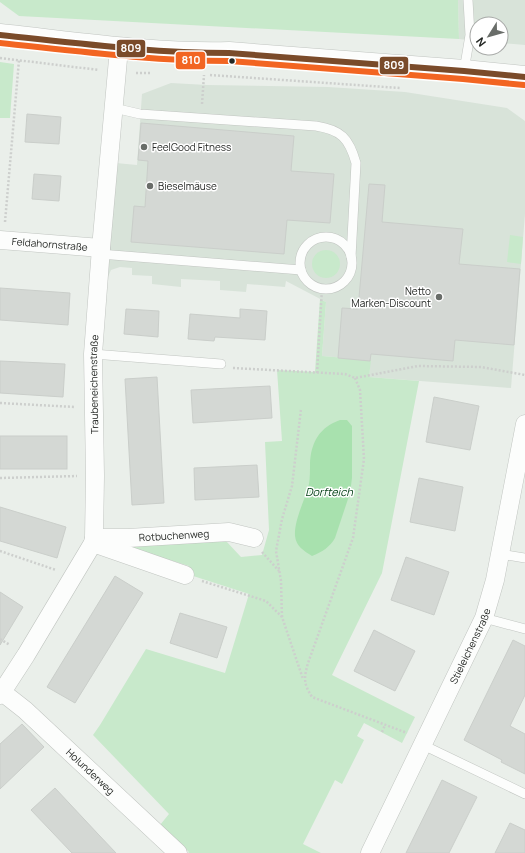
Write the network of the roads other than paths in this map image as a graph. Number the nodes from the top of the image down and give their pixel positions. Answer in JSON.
{"nodes":[{"id":1,"x":468,"y":0,"type":"edge"},
{"id":2,"x":0,"y":31,"type":"edge"},
{"id":3,"x":0,"y":35,"type":"edge"},
{"id":4,"x":118,"y":48,"type":"junction"},
{"id":5,"x":464,"y":70,"type":"junction"},
{"id":6,"x":525,"y":77,"type":"edge"},
{"id":7,"x":114,"y":108,"type":"junction"},
{"id":8,"x":2,"y":240,"type":"edge"},
{"id":9,"x":100,"y":251,"type":"junction"},
{"id":10,"x":351,"y":257,"type":"junction"},
{"id":11,"x":302,"y":270,"type":"junction"},
{"id":12,"x":93,"y":354,"type":"junction"},
{"id":13,"x":221,"y":364,"type":"road end"},
{"id":14,"x":525,"y":424,"type":"edge"},
{"id":15,"x":254,"y":538,"type":"road end"},
{"id":16,"x":94,"y":541,"type":"junction"},
{"id":17,"x":500,"y":554,"type":"junction"},
{"id":18,"x":525,"y":558,"type":"edge"},
{"id":19,"x":185,"y":575,"type":"road end"},
{"id":20,"x":484,"y":618,"type":"junction"},
{"id":21,"x":525,"y":629,"type":"edge"},
{"id":22,"x":1,"y":693,"type":"edge"},
{"id":23,"x":424,"y":742,"type":"junction"},
{"id":24,"x":525,"y":794,"type":"edge"},
{"id":25,"x":178,"y":853,"type":"edge"},
{"id":26,"x":370,"y":853,"type":"edge"}],
"edges":[{"from":1,"to":5,"type":"lane"},
{"from":2,"to":3,"type":"lane"},
{"from":3,"to":4,"type":"main road"},
{"from":4,"to":5,"type":"main road"},
{"from":4,"to":7,"type":"street","name":"Traubeneichenstraße"},
{"from":5,"to":6,"type":"main road"},
{"from":7,"to":9,"type":"street","name":"Traubeneichenstraße"},
{"from":7,"to":10,"type":"lane"},
{"from":8,"to":9,"type":"street","name":"Feldahornstraße"},
{"from":9,"to":11,"type":"lane"},
{"from":9,"to":12,"type":"street","name":"Traubeneichenstraße"},
{"from":10,"to":11,"type":"lane"},
{"from":10,"to":11,"type":"lane"},
{"from":12,"to":13,"type":"lane"},
{"from":12,"to":16,"type":"street","name":"Traubeneichenstraße"},
{"from":14,"to":17,"type":"street","name":"Stieleichenstraße"},
{"from":15,"to":16,"type":"street","name":"Rotbuchenweg"},
{"from":16,"to":19,"type":"street"},
{"from":16,"to":22,"type":"street","name":"Traubeneichenstraße"},
{"from":17,"to":18,"type":"lane"},
{"from":17,"to":20,"type":"street","name":"Stieleichenstraße"},
{"from":20,"to":21,"type":"lane"},
{"from":20,"to":23,"type":"street","name":"Stieleichenstraße"},
{"from":22,"to":25,"type":"street","name":"Holunderweg"},
{"from":23,"to":24,"type":"lane"},
{"from":23,"to":26,"type":"street","name":"Stieleichenstraße"}]}
